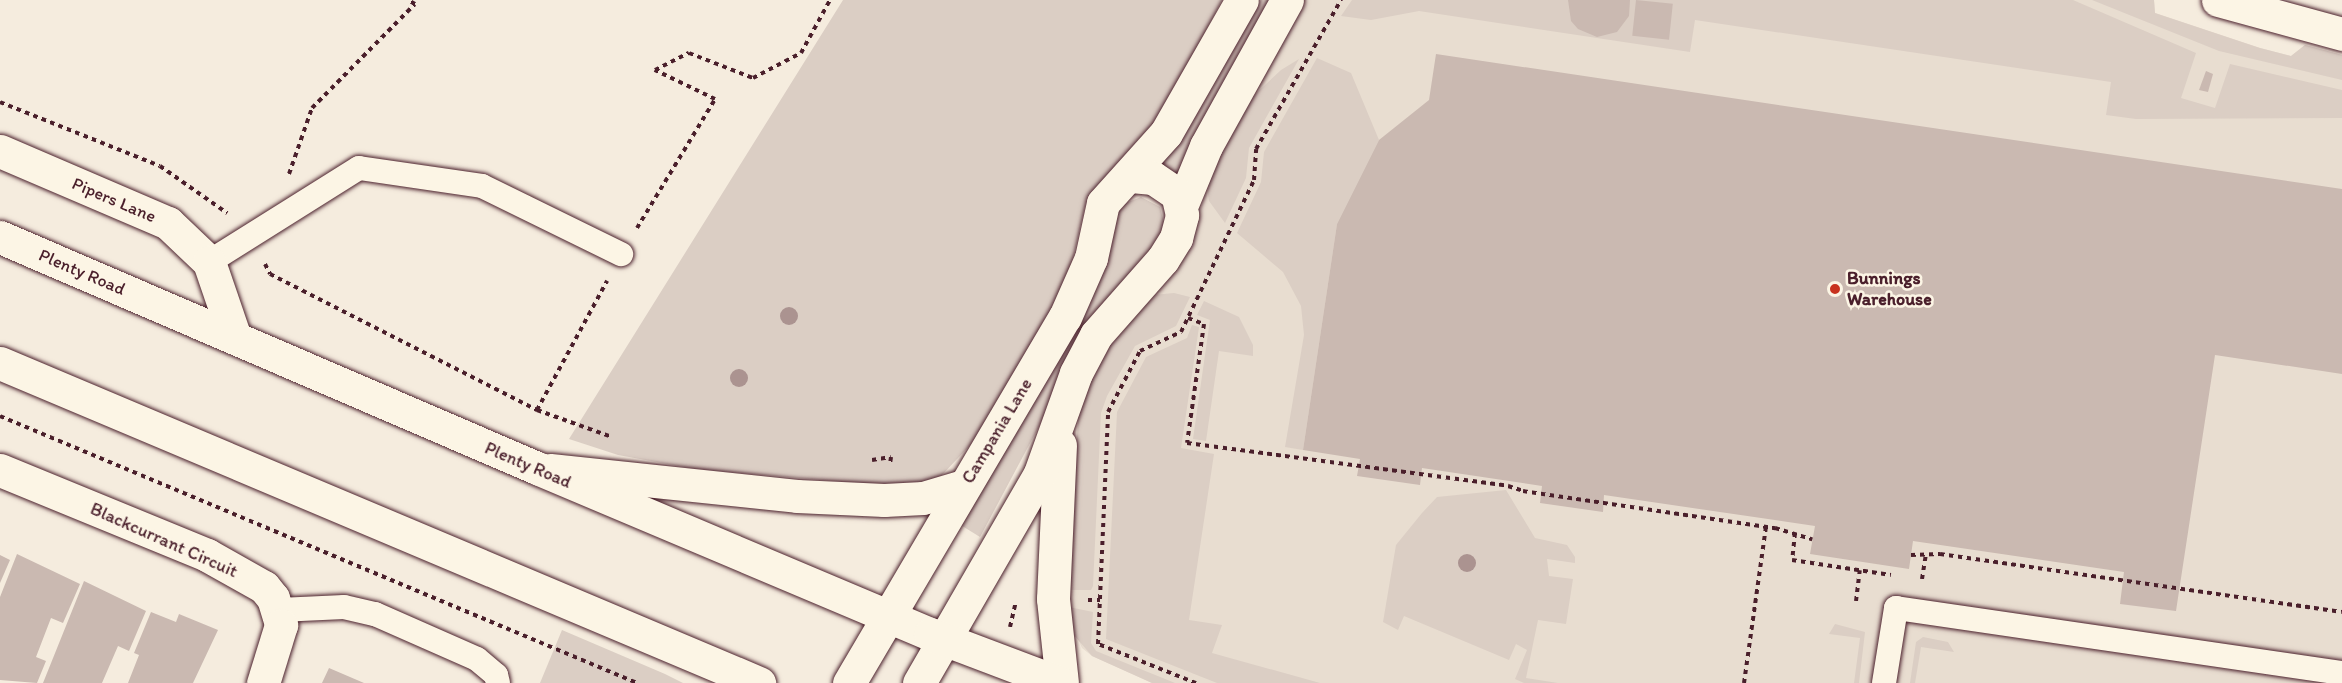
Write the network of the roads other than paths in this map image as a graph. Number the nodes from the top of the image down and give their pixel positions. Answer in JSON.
{"nodes":[{"id":1,"x":1242,"y":0,"type":"edge"},
{"id":2,"x":1287,"y":0,"type":"edge"},
{"id":3,"x":2218,"y":0,"type":"edge"},
{"id":4,"x":2342,"y":34,"type":"edge"},
{"id":5,"x":0,"y":151,"type":"edge"},
{"id":6,"x":1131,"y":177,"type":"junction"},
{"id":7,"x":1182,"y":204,"type":"junction"},
{"id":8,"x":0,"y":237,"type":"edge"},
{"id":9,"x":621,"y":254,"type":"road end"},
{"id":10,"x":208,"y":262,"type":"junction"},
{"id":11,"x":235,"y":338,"type":"junction"},
{"id":12,"x":0,"y":363,"type":"edge"},
{"id":13,"x":1063,"y":407,"type":"junction"},
{"id":14,"x":537,"y":468,"type":"junction"},
{"id":15,"x":0,"y":470,"type":"edge"},
{"id":16,"x":963,"y":486,"type":"junction"},
{"id":17,"x":279,"y":610,"type":"junction"},
{"id":18,"x":886,"y":615,"type":"junction"},
{"id":19,"x":944,"y":639,"type":"junction"},
{"id":20,"x":710,"y":673,"type":"edge"},
{"id":21,"x":2342,"y":673,"type":"edge"},
{"id":22,"x":263,"y":683,"type":"edge"},
{"id":23,"x":498,"y":683,"type":"edge"},
{"id":24,"x":759,"y":683,"type":"edge"},
{"id":25,"x":849,"y":683,"type":"edge"},
{"id":26,"x":919,"y":683,"type":"edge"},
{"id":27,"x":1061,"y":683,"type":"edge"},
{"id":28,"x":1884,"y":683,"type":"edge"}],
"edges":[{"from":1,"to":6,"type":"main road","name":"Campania Lane"},
{"from":2,"to":7,"type":"main road"},
{"from":3,"to":4,"type":"main road"},
{"from":5,"to":10,"type":"main road","name":"Pipers Lane"},
{"from":6,"to":7,"type":"main road"},
{"from":6,"to":16,"type":"main road","name":"Campania Lane"},
{"from":7,"to":13,"type":"main road"},
{"from":8,"to":11,"type":"main road","name":"Plenty Road"},
{"from":9,"to":10,"type":"lane"},
{"from":10,"to":11,"type":"main road","name":"Pipers Lane"},
{"from":11,"to":14,"type":"main road","name":"Plenty Road"},
{"from":12,"to":20,"type":"main road"},
{"from":13,"to":19,"type":"main road"},
{"from":13,"to":27,"type":"main road"},
{"from":14,"to":16,"type":"main road"},
{"from":14,"to":18,"type":"main road","name":"Plenty Road"},
{"from":15,"to":17,"type":"main road","name":"Blackcurrant Circuit"},
{"from":16,"to":18,"type":"main road","name":"Campania Lane"},
{"from":17,"to":22,"type":"main road"},
{"from":17,"to":23,"type":"lane"},
{"from":18,"to":19,"type":"main road","name":"Plenty Road"},
{"from":18,"to":25,"type":"main road","name":"Campania Lane"},
{"from":19,"to":26,"type":"main road"},
{"from":19,"to":27,"type":"main road","name":"Plenty Road"},
{"from":20,"to":24,"type":"main road"},
{"from":21,"to":28,"type":"lane"}]}
